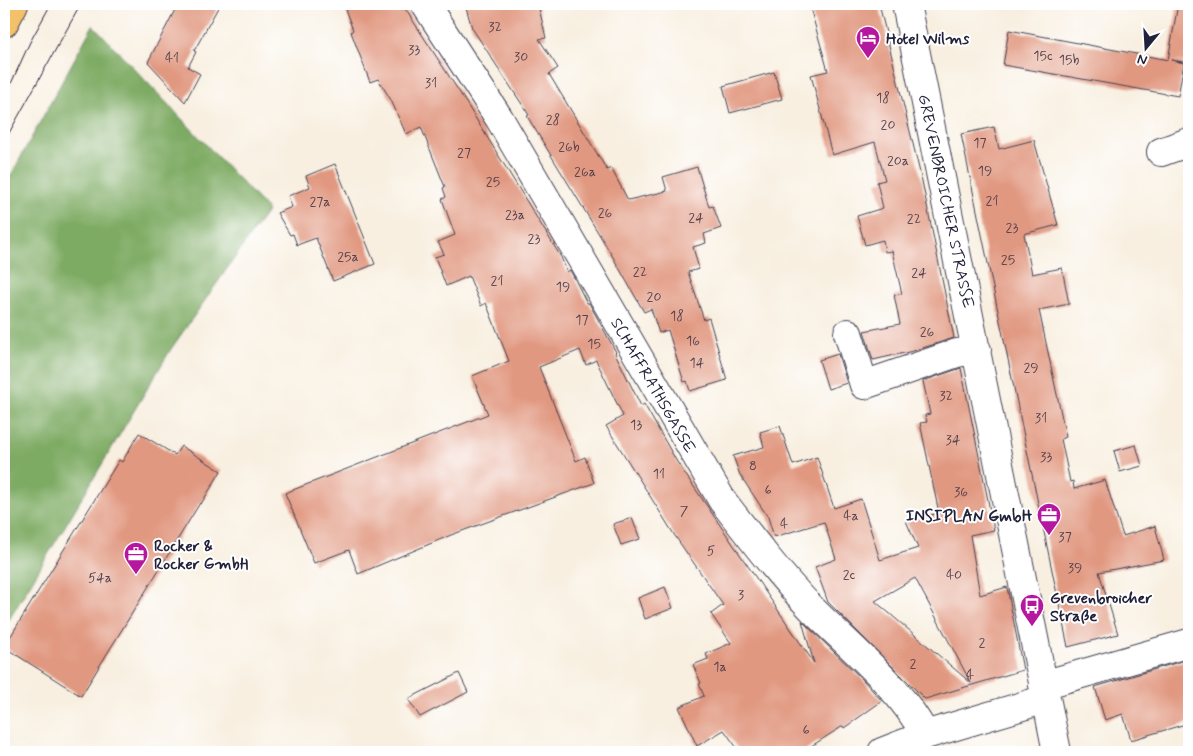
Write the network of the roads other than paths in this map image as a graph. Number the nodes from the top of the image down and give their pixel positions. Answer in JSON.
{"nodes":[{"id":1,"x":14,"y":4,"type":"edge"},
{"id":2,"x":425,"y":4,"type":"edge"},
{"id":3,"x":906,"y":4,"type":"edge"},
{"id":4,"x":4,"y":23,"type":"edge"},
{"id":5,"x":1189,"y":142,"type":"edge"},
{"id":6,"x":1161,"y":152,"type":"dead end"},
{"id":7,"x":848,"y":332,"type":"dead end"},
{"id":8,"x":977,"y":350,"type":"junction"},
{"id":9,"x":1189,"y":643,"type":"edge"},
{"id":10,"x":1045,"y":692,"type":"junction"},
{"id":11,"x":924,"y":735,"type":"junction"},
{"id":12,"x":882,"y":752,"type":"edge"},
{"id":13,"x":1057,"y":752,"type":"edge"}],
"edges":[{"from":1,"to":4,"type":"main road"},
{"from":2,"to":11,"type":"street","name":"SCHAFFRATHSGASSE"},
{"from":3,"to":8,"type":"street","name":"GREVENBROICHER STRASSE"},
{"from":5,"to":6,"type":"street"},
{"from":7,"to":8,"type":"street"},
{"from":8,"to":10,"type":"street","name":"GREVENBROICHER STRASSE"},
{"from":9,"to":10,"type":"street"},
{"from":10,"to":11,"type":"street"},
{"from":10,"to":13,"type":"street","name":"GREVENBROICHER STRASSE"},
{"from":11,"to":12,"type":"street"}]}
